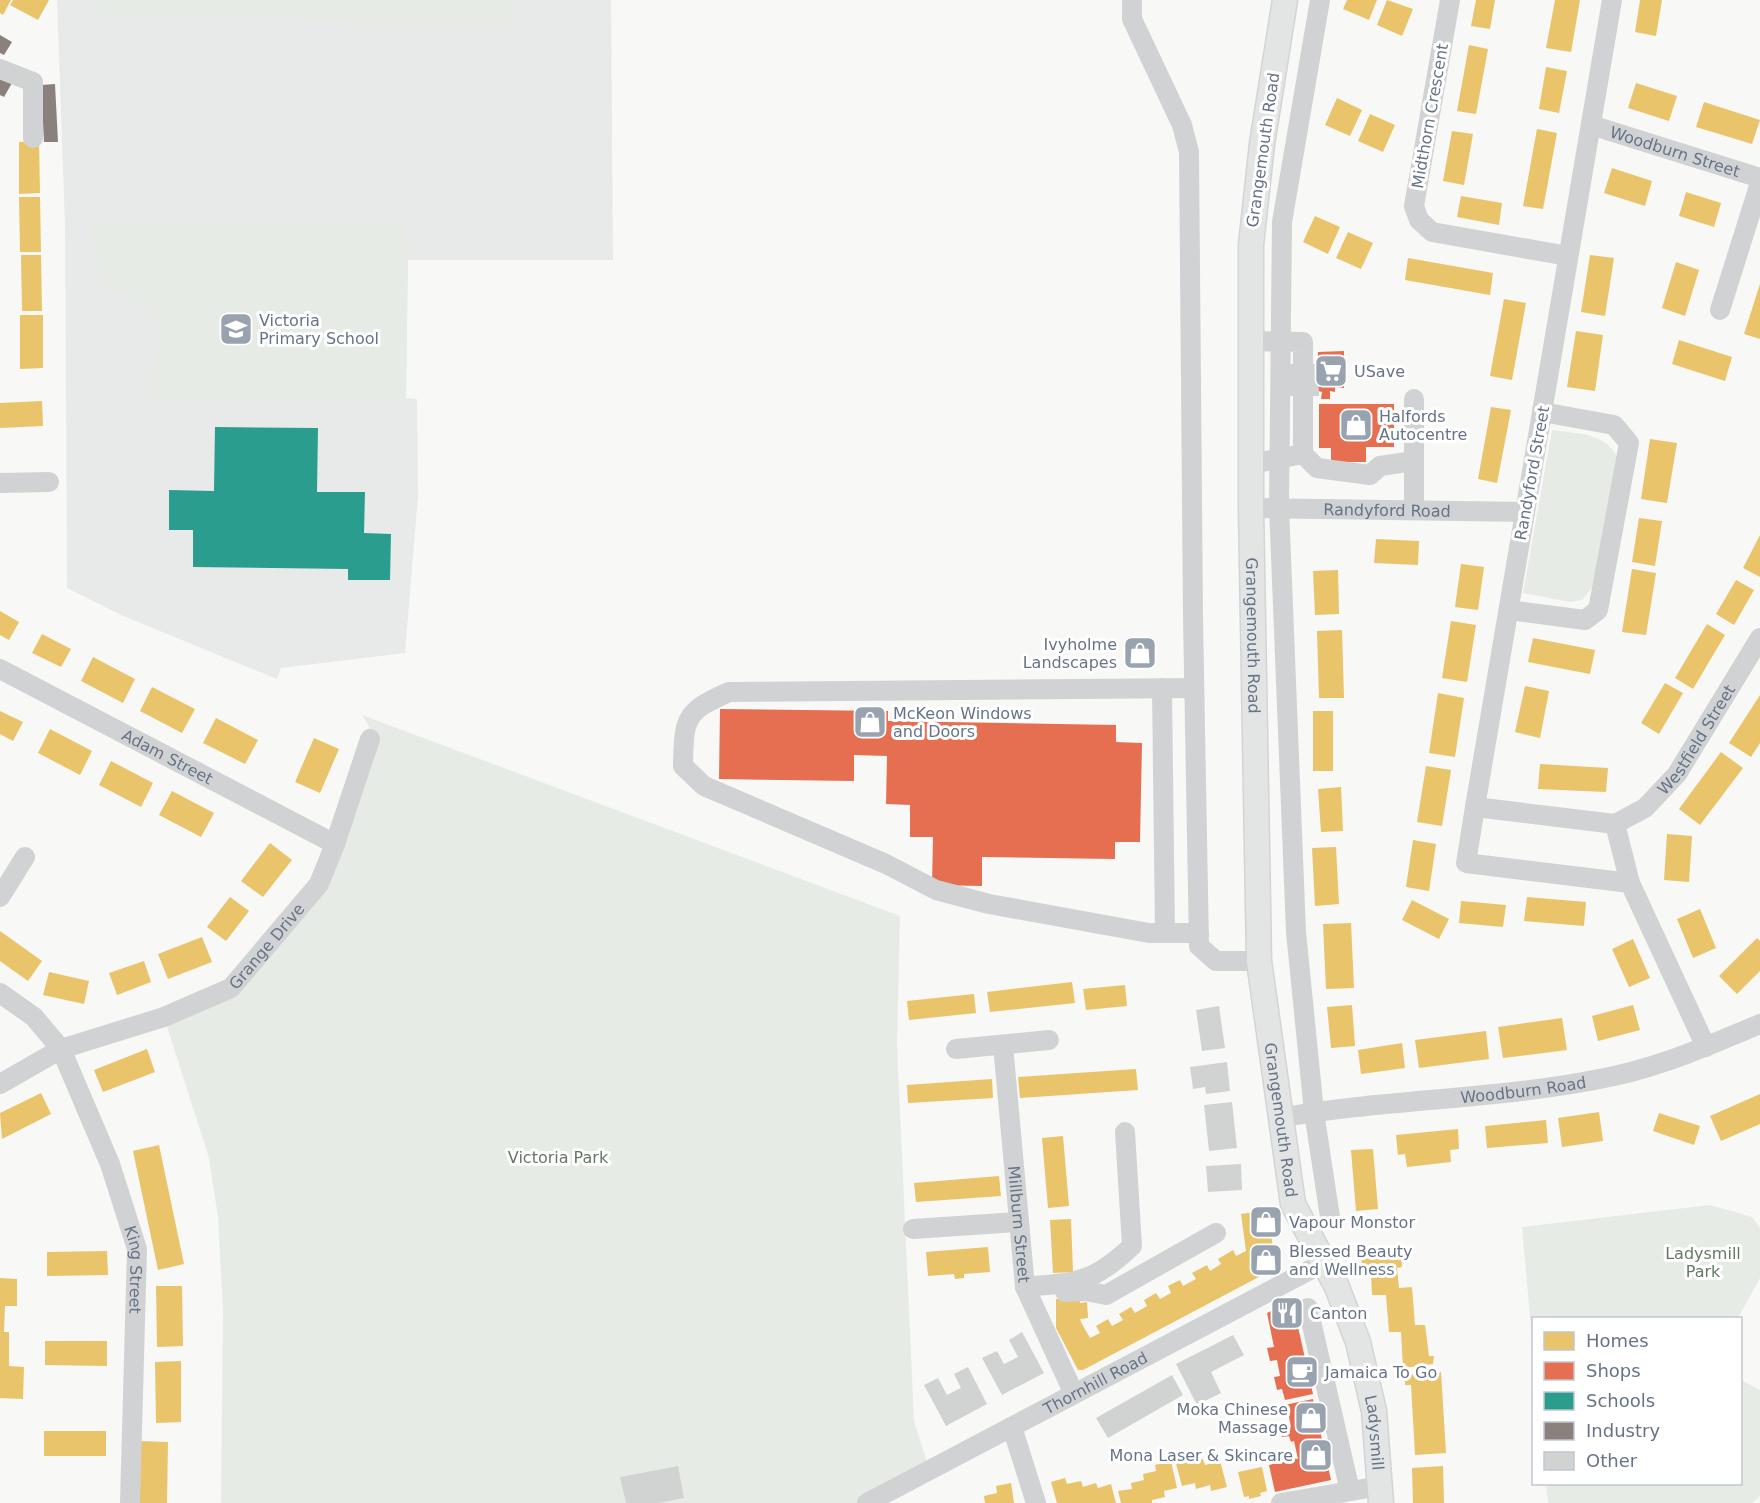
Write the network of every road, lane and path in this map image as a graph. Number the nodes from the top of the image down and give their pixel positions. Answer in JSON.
{"nodes":[{"id":1,"x":1132,"y":0,"type":"edge"},
{"id":2,"x":1285,"y":0,"type":"edge"},
{"id":3,"x":1320,"y":0,"type":"edge"},
{"id":4,"x":1450,"y":0,"type":"edge"},
{"id":5,"x":1612,"y":0,"type":"edge"},
{"id":6,"x":0,"y":69,"type":"edge"},
{"id":7,"x":1590,"y":125,"type":"junction"},
{"id":8,"x":33,"y":138,"type":"dead end"},
{"id":9,"x":1760,"y":178,"type":"edge"},
{"id":10,"x":1760,"y":183,"type":"edge"},
{"id":11,"x":1568,"y":256,"type":"junction"},
{"id":12,"x":1720,"y":310,"type":"dead end"},
{"id":13,"x":1251,"y":341,"type":"junction"},
{"id":14,"x":1281,"y":341,"type":"junction"},
{"id":15,"x":1414,"y":399,"type":"dead end"},
{"id":16,"x":1542,"y":412,"type":"junction"},
{"id":17,"x":1302,"y":454,"type":"junction"},
{"id":18,"x":1280,"y":461,"type":"junction"},
{"id":19,"x":1414,"y":461,"type":"junction"},
{"id":20,"x":1251,"y":464,"type":"junction"},
{"id":21,"x":49,"y":482,"type":"dead end"},
{"id":22,"x":0,"y":483,"type":"edge"},
{"id":23,"x":1279,"y":506,"type":"junction"},
{"id":24,"x":1251,"y":508,"type":"junction"},
{"id":25,"x":1414,"y":509,"type":"junction"},
{"id":26,"x":1525,"y":512,"type":"junction"},
{"id":27,"x":1509,"y":610,"type":"junction"},
{"id":28,"x":1760,"y":638,"type":"edge"},
{"id":29,"x":0,"y":669,"type":"edge"},
{"id":30,"x":1162,"y":688,"type":"junction"},
{"id":31,"x":1194,"y":688,"type":"junction"},
{"id":32,"x":370,"y":739,"type":"dead end"},
{"id":33,"x":1475,"y":807,"type":"junction"},
{"id":34,"x":1615,"y":824,"type":"junction"},
{"id":35,"x":335,"y":844,"type":"junction"},
{"id":36,"x":25,"y":857,"type":"dead end"},
{"id":37,"x":1630,"y":883,"type":"junction"},
{"id":38,"x":0,"y":897,"type":"edge"},
{"id":39,"x":1165,"y":933,"type":"junction"},
{"id":40,"x":1199,"y":933,"type":"junction"},
{"id":41,"x":1259,"y":961,"type":"junction"},
{"id":42,"x":0,"y":993,"type":"edge"},
{"id":43,"x":1760,"y":1024,"type":"edge"},
{"id":44,"x":1049,"y":1040,"type":"dead end"},
{"id":45,"x":1003,"y":1045,"type":"junction"},
{"id":46,"x":1706,"y":1047,"type":"junction"},
{"id":47,"x":62,"y":1049,"type":"junction"},
{"id":48,"x":956,"y":1049,"type":"dead end"},
{"id":49,"x":0,"y":1084,"type":"edge"},
{"id":50,"x":1314,"y":1112,"type":"junction"},
{"id":51,"x":1279,"y":1118,"type":"junction"},
{"id":52,"x":1125,"y":1132,"type":"dead end"},
{"id":53,"x":1330,"y":1217,"type":"dead end"},
{"id":54,"x":1017,"y":1222,"type":"junction"},
{"id":55,"x":913,"y":1229,"type":"dead end"},
{"id":56,"x":1216,"y":1233,"type":"dead end"},
{"id":57,"x":1323,"y":1263,"type":"junction"},
{"id":58,"x":1033,"y":1286,"type":"junction"},
{"id":59,"x":1308,"y":1308,"type":"dead end"},
{"id":60,"x":1074,"y":1394,"type":"junction"},
{"id":61,"x":1012,"y":1427,"type":"junction"},
{"id":62,"x":1350,"y":1491,"type":"junction"},
{"id":63,"x":1381,"y":1495,"type":"edge"},
{"id":64,"x":130,"y":1503,"type":"edge"},
{"id":65,"x":867,"y":1503,"type":"edge"},
{"id":66,"x":1036,"y":1503,"type":"edge"},
{"id":67,"x":1281,"y":1503,"type":"edge"}],
"edges":[{"from":1,"to":31,"type":"street"},
{"from":2,"to":13,"type":"main road","name":"Grangemouth Road"},
{"from":3,"to":14,"type":"street","name":"Grangemouth Road"},
{"from":4,"to":11,"type":"street","name":"Midthorn Crescent"},
{"from":5,"to":7,"type":"street","name":"Randyford Street"},
{"from":6,"to":8,"type":"street"},
{"from":7,"to":9,"type":"street","name":"Woodburn Street"},
{"from":7,"to":11,"type":"street","name":"Randyford Street"},
{"from":10,"to":12,"type":"street"},
{"from":11,"to":16,"type":"street","name":"Randyford Street"},
{"from":13,"to":14,"type":"street"},
{"from":13,"to":20,"type":"main road","name":"Grangemouth Road"},
{"from":14,"to":17,"type":"street"},
{"from":14,"to":18,"type":"street","name":"Grangemouth Road"},
{"from":15,"to":19,"type":"street"},
{"from":16,"to":26,"type":"street","name":"Randyford Street"},
{"from":16,"to":27,"type":"street"},
{"from":17,"to":18,"type":"street"},
{"from":17,"to":19,"type":"street"},
{"from":18,"to":20,"type":"street"},
{"from":18,"to":23,"type":"street","name":"Grangemouth Road"},
{"from":19,"to":25,"type":"street"},
{"from":20,"to":24,"type":"main road","name":"Grangemouth Road"},
{"from":21,"to":22,"type":"street"},
{"from":23,"to":24,"type":"street","name":"Randyford Road"},
{"from":23,"to":25,"type":"street","name":"Randyford Road"},
{"from":23,"to":50,"type":"street","name":"Grangemouth Road"},
{"from":24,"to":41,"type":"main road","name":"Grangemouth Road"},
{"from":25,"to":26,"type":"street","name":"Randyford Road"},
{"from":26,"to":27,"type":"street","name":"Randyford Street"},
{"from":27,"to":33,"type":"street","name":"Randyford Street"},
{"from":28,"to":34,"type":"street","name":"Westfield Street"},
{"from":29,"to":35,"type":"street","name":"Adam Street"},
{"from":30,"to":31,"type":"street"},
{"from":30,"to":39,"type":"street"},
{"from":30,"to":39,"type":"street"},
{"from":31,"to":40,"type":"street"},
{"from":32,"to":35,"type":"street","name":"Grange Drive"},
{"from":33,"to":34,"type":"street"},
{"from":33,"to":37,"type":"street","name":"Randyford Street"},
{"from":34,"to":37,"type":"street"},
{"from":35,"to":47,"type":"street","name":"Grange Drive"},
{"from":36,"to":38,"type":"street"},
{"from":37,"to":46,"type":"street"},
{"from":39,"to":40,"type":"street"},
{"from":40,"to":41,"type":"street"},
{"from":41,"to":51,"type":"main road","name":"Grangemouth Road"},
{"from":42,"to":47,"type":"street","name":"King Street"},
{"from":43,"to":46,"type":"street","name":"Woodburn Road"},
{"from":44,"to":45,"type":"street"},
{"from":45,"to":48,"type":"street"},
{"from":45,"to":54,"type":"street","name":"Millburn Street"},
{"from":46,"to":50,"type":"street","name":"Woodburn Road"},
{"from":47,"to":49,"type":"street","name":"Grange Drive"},
{"from":47,"to":64,"type":"street","name":"King Street"},
{"from":50,"to":51,"type":"street","name":"Woodburn Road"},
{"from":50,"to":53,"type":"street","name":"Grangemouth Road"},
{"from":51,"to":57,"type":"main road","name":"Grangemouth Road"},
{"from":52,"to":58,"type":"street"},
{"from":54,"to":55,"type":"street"},
{"from":54,"to":58,"type":"street","name":"Millburn Street"},
{"from":56,"to":58,"type":"street"},
{"from":57,"to":60,"type":"street","name":"Thornhill Road"},
{"from":57,"to":63,"type":"main road","name":"Ladysmill"},
{"from":58,"to":60,"type":"street","name":"Millburn Street"},
{"from":59,"to":62,"type":"street"},
{"from":60,"to":61,"type":"street","name":"Thornhill Road"},
{"from":61,"to":65,"type":"street","name":"Thornhill Road"},
{"from":61,"to":66,"type":"street"},
{"from":62,"to":63,"type":"street"},
{"from":62,"to":67,"type":"street"}]}
